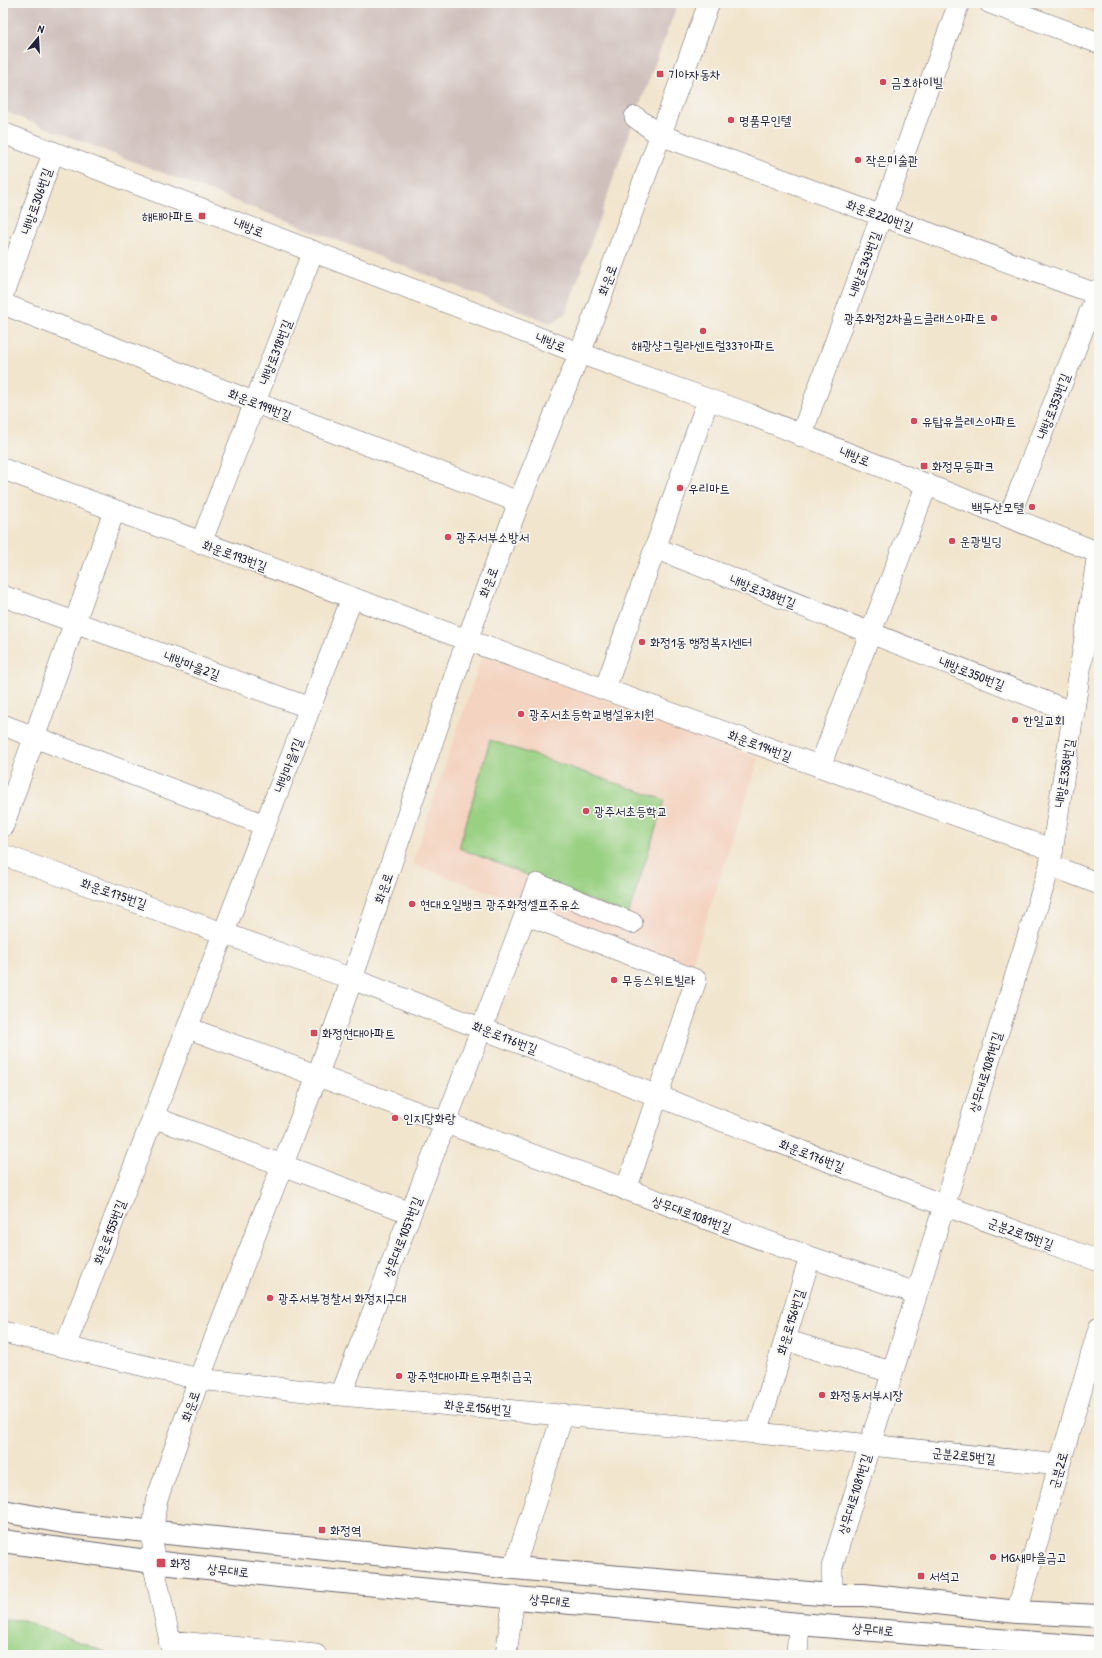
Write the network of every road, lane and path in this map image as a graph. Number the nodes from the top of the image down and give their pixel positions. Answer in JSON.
{"nodes":[{"id":1,"x":709,"y":3,"type":"edge"},
{"id":2,"x":959,"y":3,"type":"edge"},
{"id":3,"x":990,"y":3,"type":"edge"},
{"id":4,"x":1099,"y":43,"type":"edge"},
{"id":5,"x":635,"y":117,"type":"dead end"},
{"id":6,"x":3,"y":133,"type":"edge"},
{"id":7,"x":660,"y":135,"type":"junction"},
{"id":8,"x":53,"y":153,"type":"junction"},
{"id":9,"x":882,"y":216,"type":"junction"},
{"id":10,"x":313,"y":251,"type":"junction"},
{"id":11,"x":1098,"y":293,"type":"edge"},
{"id":12,"x":3,"y":294,"type":"edge"},
{"id":13,"x":3,"y":304,"type":"edge"},
{"id":14,"x":580,"y":353,"type":"junction"},
{"id":15,"x":708,"y":400,"type":"junction"},
{"id":16,"x":256,"y":403,"type":"junction"},
{"id":17,"x":801,"y":436,"type":"junction"},
{"id":18,"x":3,"y":469,"type":"edge"},
{"id":19,"x":927,"y":484,"type":"junction"},
{"id":20,"x":519,"y":502,"type":"junction"},
{"id":21,"x":114,"y":511,"type":"junction"},
{"id":22,"x":1010,"y":517,"type":"junction"},
{"id":23,"x":201,"y":543,"type":"junction"},
{"id":24,"x":655,"y":548,"type":"junction"},
{"id":25,"x":1098,"y":553,"type":"edge"},
{"id":26,"x":3,"y":596,"type":"edge"},
{"id":27,"x":352,"y":598,"type":"junction"},
{"id":28,"x":74,"y":622,"type":"junction"},
{"id":29,"x":871,"y":633,"type":"junction"},
{"id":30,"x":467,"y":640,"type":"junction"},
{"id":31,"x":605,"y":689,"type":"junction"},
{"id":32,"x":310,"y":708,"type":"junction"},
{"id":33,"x":1074,"y":712,"type":"junction"},
{"id":34,"x":3,"y":725,"type":"edge"},
{"id":35,"x":34,"y":736,"type":"junction"},
{"id":36,"x":820,"y":766,"type":"junction"},
{"id":37,"x":3,"y":826,"type":"edge"},
{"id":38,"x":265,"y":826,"type":"junction"},
{"id":39,"x":3,"y":854,"type":"edge"},
{"id":40,"x":1051,"y":858,"type":"junction"},
{"id":41,"x":1099,"y":884,"type":"edge"},
{"id":42,"x":527,"y":910,"type":"junction"},
{"id":43,"x":632,"y":922,"type":"dead end"},
{"id":44,"x":224,"y":932,"type":"junction"},
{"id":45,"x":352,"y":979,"type":"junction"},
{"id":46,"x":188,"y":1028,"type":"junction"},
{"id":47,"x":481,"y":1028,"type":"junction"},
{"id":48,"x":318,"y":1074,"type":"junction"},
{"id":49,"x":658,"y":1096,"type":"junction"},
{"id":50,"x":153,"y":1117,"type":"junction"},
{"id":51,"x":445,"y":1123,"type":"junction"},
{"id":52,"x":281,"y":1166,"type":"junction"},
{"id":53,"x":626,"y":1190,"type":"junction"},
{"id":54,"x":944,"y":1205,"type":"junction"},
{"id":55,"x":411,"y":1213,"type":"junction"},
{"id":56,"x":810,"y":1257,"type":"junction"},
{"id":57,"x":1099,"y":1261,"type":"edge"},
{"id":58,"x":916,"y":1293,"type":"junction"},
{"id":59,"x":1099,"y":1328,"type":"edge"},
{"id":60,"x":3,"y":1332,"type":"edge"},
{"id":61,"x":785,"y":1340,"type":"junction"},
{"id":62,"x":65,"y":1347,"type":"junction"},
{"id":63,"x":892,"y":1372,"type":"junction"},
{"id":64,"x":199,"y":1379,"type":"junction"},
{"id":65,"x":341,"y":1395,"type":"junction"},
{"id":66,"x":562,"y":1414,"type":"junction"},
{"id":67,"x":757,"y":1433,"type":"junction"},
{"id":68,"x":869,"y":1445,"type":"junction"},
{"id":69,"x":1059,"y":1465,"type":"junction"},
{"id":70,"x":3,"y":1511,"type":"edge"},
{"id":71,"x":153,"y":1531,"type":"junction"},
{"id":72,"x":3,"y":1541,"type":"edge"},
{"id":73,"x":154,"y":1562,"type":"junction"},
{"id":74,"x":514,"y":1568,"type":"junction"},
{"id":75,"x":832,"y":1595,"type":"junction"},
{"id":76,"x":514,"y":1596,"type":"junction"},
{"id":77,"x":1017,"y":1612,"type":"junction"},
{"id":78,"x":1099,"y":1616,"type":"edge"},
{"id":79,"x":799,"y":1624,"type":"junction"},
{"id":80,"x":171,"y":1648,"type":"edge"},
{"id":81,"x":1099,"y":1648,"type":"edge"},
{"id":82,"x":1014,"y":1649,"type":"edge"},
{"id":83,"x":263,"y":1652,"type":"edge"},
{"id":84,"x":316,"y":1655,"type":"edge"},
{"id":85,"x":506,"y":1655,"type":"edge"},
{"id":86,"x":797,"y":1655,"type":"edge"}],
"edges":[{"from":1,"to":7,"type":"street","name":"화운로"},
{"from":2,"to":9,"type":"street","name":"내방로343번길"},
{"from":3,"to":4,"type":"street"},
{"from":5,"to":7,"type":"street","name":"화운로220번길"},
{"from":6,"to":8,"type":"street","name":"내방로"},
{"from":7,"to":9,"type":"street","name":"화운로220번길"},
{"from":7,"to":14,"type":"street","name":"화운로"},
{"from":8,"to":10,"type":"street","name":"내방로"},
{"from":8,"to":12,"type":"street","name":"내방로306번길"},
{"from":9,"to":11,"type":"street","name":"화운로220번길"},
{"from":9,"to":17,"type":"street","name":"내방로343번길"},
{"from":10,"to":14,"type":"street","name":"내방로"},
{"from":10,"to":16,"type":"street","name":"내방로318번길"},
{"from":11,"to":22,"type":"street","name":"내방로353번길"},
{"from":13,"to":16,"type":"street","name":"화운로199번길"},
{"from":14,"to":15,"type":"street","name":"내방로"},
{"from":14,"to":20,"type":"street","name":"화운로"},
{"from":15,"to":17,"type":"street","name":"내방로"},
{"from":15,"to":24,"type":"street"},
{"from":16,"to":20,"type":"street","name":"화운로199번길"},
{"from":16,"to":23,"type":"street","name":"내방로318번길"},
{"from":17,"to":19,"type":"street","name":"내방로"},
{"from":18,"to":21,"type":"street","name":"화운로193번길"},
{"from":19,"to":22,"type":"street","name":"내방로"},
{"from":19,"to":29,"type":"street"},
{"from":20,"to":30,"type":"street","name":"화운로"},
{"from":21,"to":23,"type":"street","name":"화운로193번길"},
{"from":21,"to":28,"type":"street"},
{"from":22,"to":25,"type":"street","name":"내방로"},
{"from":23,"to":27,"type":"street","name":"화운로193번길"},
{"from":24,"to":29,"type":"street","name":"내방로338번길"},
{"from":24,"to":31,"type":"street"},
{"from":25,"to":33,"type":"street","name":"내방로358번길"},
{"from":26,"to":28,"type":"street","name":"내방마을2길"},
{"from":27,"to":30,"type":"street","name":"화운로193번길"},
{"from":27,"to":32,"type":"street","name":"내방마을1길"},
{"from":28,"to":32,"type":"street","name":"내방마을2길"},
{"from":28,"to":35,"type":"street"},
{"from":29,"to":33,"type":"street","name":"내방로350번길"},
{"from":29,"to":36,"type":"street"},
{"from":30,"to":31,"type":"street","name":"화운로194번길"},
{"from":30,"to":45,"type":"street","name":"화운로"},
{"from":31,"to":36,"type":"street","name":"화운로194번길"},
{"from":32,"to":38,"type":"street","name":"내방마을1길"},
{"from":33,"to":40,"type":"street","name":"내방로358번길"},
{"from":34,"to":35,"type":"street"},
{"from":35,"to":37,"type":"street"},
{"from":35,"to":38,"type":"street"},
{"from":36,"to":40,"type":"street","name":"화운로194번길"},
{"from":38,"to":44,"type":"street","name":"내방마을1길"},
{"from":39,"to":44,"type":"street","name":"화운로175번길"},
{"from":40,"to":41,"type":"street","name":"화운로194번길"},
{"from":40,"to":54,"type":"street","name":"상무대로1081번길"},
{"from":42,"to":43,"type":"street","name":"상무대로1057번길"},
{"from":42,"to":47,"type":"street","name":"상무대로1057번길"},
{"from":42,"to":49,"type":"street"},
{"from":44,"to":45,"type":"street","name":"화운로175번길"},
{"from":44,"to":46,"type":"street"},
{"from":45,"to":47,"type":"street","name":"화운로176번길"},
{"from":45,"to":48,"type":"street","name":"화운로"},
{"from":46,"to":48,"type":"street"},
{"from":46,"to":50,"type":"street"},
{"from":47,"to":49,"type":"street","name":"화운로176번길"},
{"from":47,"to":51,"type":"street","name":"상무대로1057번길"},
{"from":48,"to":51,"type":"street"},
{"from":48,"to":52,"type":"street","name":"화운로"},
{"from":49,"to":53,"type":"street"},
{"from":49,"to":54,"type":"street","name":"화운로176번길"},
{"from":50,"to":52,"type":"street"},
{"from":50,"to":62,"type":"street","name":"화운로155번길"},
{"from":51,"to":53,"type":"street"},
{"from":51,"to":55,"type":"street","name":"상무대로1057번길"},
{"from":52,"to":55,"type":"street"},
{"from":52,"to":64,"type":"street","name":"화운로"},
{"from":53,"to":56,"type":"street","name":"상무대로1081번길"},
{"from":54,"to":57,"type":"street","name":"군분2로15번길"},
{"from":54,"to":58,"type":"street","name":"상무대로1081번길"},
{"from":55,"to":65,"type":"street","name":"상무대로1057번길"},
{"from":56,"to":58,"type":"street","name":"상무대로1081번길"},
{"from":56,"to":61,"type":"street","name":"화운로156번길"},
{"from":58,"to":63,"type":"street","name":"상무대로1081번길"},
{"from":59,"to":69,"type":"street","name":"군분2로"},
{"from":60,"to":62,"type":"street"},
{"from":61,"to":63,"type":"street"},
{"from":61,"to":67,"type":"street","name":"화운로156번길"},
{"from":62,"to":64,"type":"street"},
{"from":63,"to":68,"type":"street","name":"상무대로1081번길"},
{"from":64,"to":65,"type":"street","name":"화운로156번길"},
{"from":64,"to":71,"type":"street","name":"화운로"},
{"from":65,"to":66,"type":"street","name":"화운로156번길"},
{"from":66,"to":67,"type":"street","name":"화운로156번길"},
{"from":66,"to":74,"type":"street"},
{"from":67,"to":68,"type":"street","name":"화운로156번길"},
{"from":68,"to":69,"type":"street","name":"군분2로5번길"},
{"from":68,"to":75,"type":"street","name":"상무대로1081번길"},
{"from":69,"to":77,"type":"street","name":"군분2로"},
{"from":70,"to":71,"type":"main road"},
{"from":71,"to":73,"type":"street","name":"화운로"},
{"from":71,"to":74,"type":"main road"},
{"from":72,"to":73,"type":"main road","name":"상무대로"},
{"from":73,"to":76,"type":"main road","name":"상무대로"},
{"from":73,"to":80,"type":"street","name":"화운로"},
{"from":74,"to":75,"type":"main road"},
{"from":75,"to":77,"type":"main road"},
{"from":76,"to":79,"type":"main road","name":"상무대로"},
{"from":76,"to":85,"type":"street"},
{"from":77,"to":78,"type":"main road"},
{"from":79,"to":82,"type":"main road","name":"상무대로"},
{"from":79,"to":86,"type":"street"},
{"from":80,"to":83,"type":"street"},
{"from":81,"to":82,"type":"main road","name":"상무대로"},
{"from":83,"to":84,"type":"street"}]}
